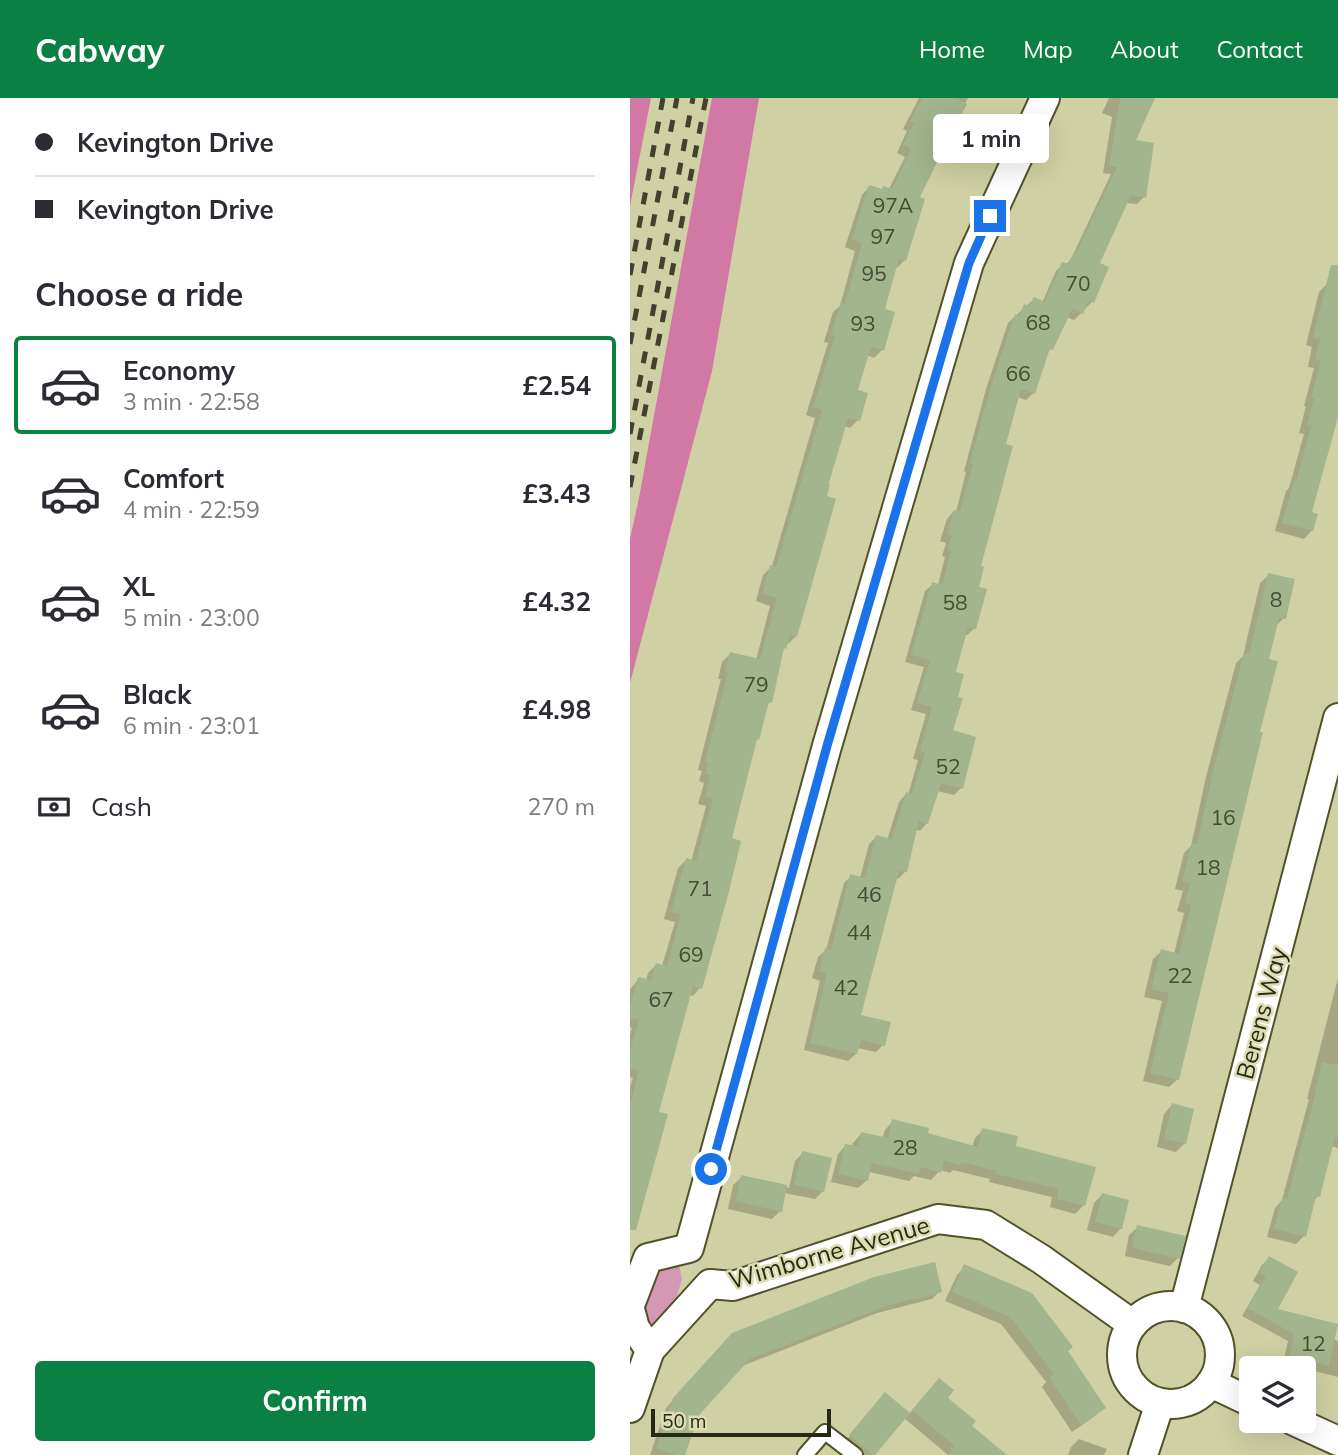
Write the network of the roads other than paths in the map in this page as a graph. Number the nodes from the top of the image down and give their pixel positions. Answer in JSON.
{"nodes":[{"id":1,"x":1045,"y":98,"type":"edge"},
{"id":2,"x":1338,"y":718,"type":"edge"},
{"id":3,"x":689,"y":1248,"type":"junction"},
{"id":4,"x":710,"y":1284,"type":"junction"},
{"id":5,"x":630,"y":1307,"type":"edge"},
{"id":6,"x":1184,"y":1308,"type":"junction"},
{"id":7,"x":1132,"y":1324,"type":"junction"},
{"id":8,"x":650,"y":1350,"type":"junction"},
{"id":9,"x":1211,"y":1383,"type":"junction"},
{"id":10,"x":1239,"y":1396,"type":"edge"},
{"id":11,"x":1160,"y":1403,"type":"junction"},
{"id":12,"x":630,"y":1408,"type":"edge"},
{"id":13,"x":1316,"y":1431,"type":"edge"},
{"id":14,"x":1338,"y":1441,"type":"edge"},
{"id":15,"x":805,"y":1455,"type":"edge"},
{"id":16,"x":855,"y":1455,"type":"edge"},
{"id":17,"x":1143,"y":1455,"type":"edge"}],
"edges":[{"from":1,"to":3,"type":"street"},
{"from":2,"to":6,"type":"street","name":"Berens Way"},
{"from":3,"to":4,"type":"street"},
{"from":3,"to":5,"type":"street"},
{"from":4,"to":7,"type":"street","name":"Wimborne Avenue"},
{"from":4,"to":8,"type":"street","name":"Wimborne Avenue"},
{"from":5,"to":8,"type":"street"},
{"from":6,"to":7,"type":"street"},
{"from":6,"to":9,"type":"street"},
{"from":7,"to":11,"type":"street"},
{"from":8,"to":12,"type":"street"},
{"from":9,"to":10,"type":"street"},
{"from":9,"to":11,"type":"street"},
{"from":11,"to":17,"type":"street"},
{"from":13,"to":14,"type":"street"},
{"from":15,"to":16,"type":"lane"}]}
